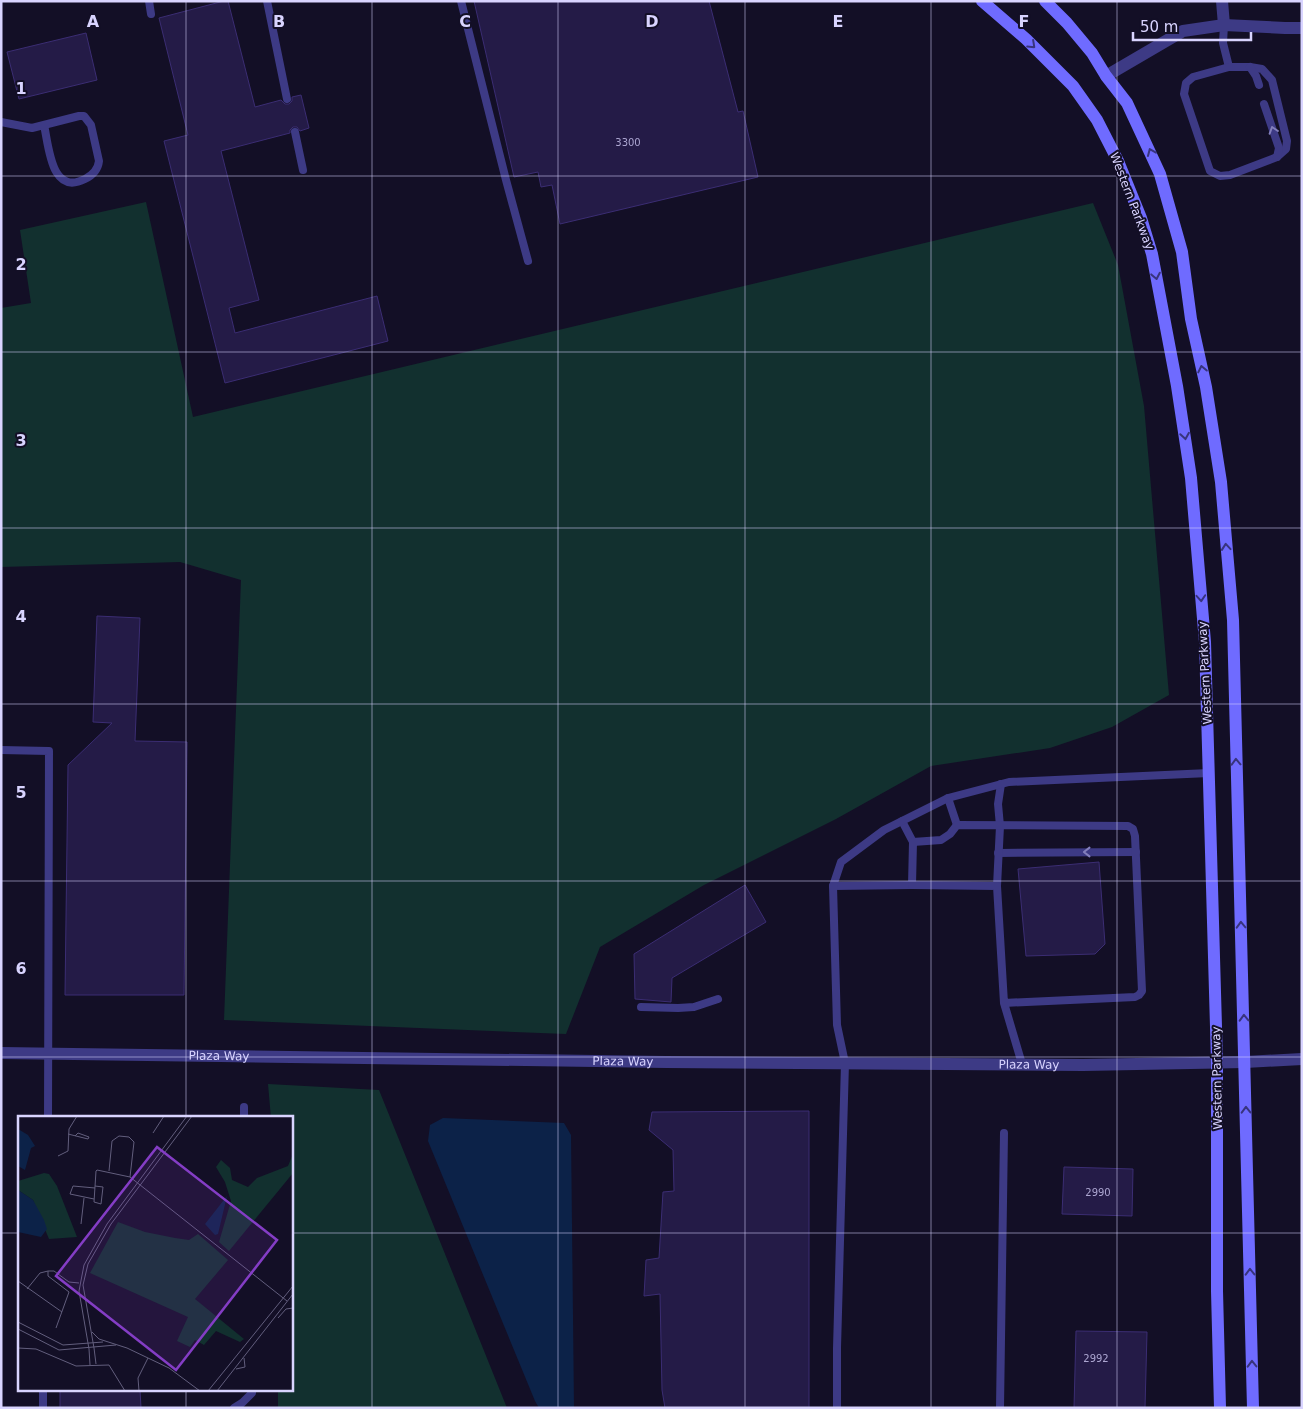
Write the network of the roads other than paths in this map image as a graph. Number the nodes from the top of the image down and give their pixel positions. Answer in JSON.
{"nodes":[{"id":1,"x":149,"y":1,"type":"edge"},
{"id":2,"x":267,"y":1,"type":"edge"},
{"id":3,"x":461,"y":1,"type":"edge"},
{"id":4,"x":982,"y":1,"type":"edge"},
{"id":5,"x":1045,"y":1,"type":"edge"},
{"id":6,"x":1222,"y":1,"type":"edge"},
{"id":7,"x":151,"y":14,"type":"dead end"},
{"id":8,"x":1224,"y":25,"type":"junction"},
{"id":9,"x":1302,"y":28,"type":"edge"},
{"id":10,"x":1229,"y":66,"type":"junction"},
{"id":11,"x":1250,"y":67,"type":"junction"},
{"id":12,"x":1106,"y":76,"type":"junction"},
{"id":13,"x":1259,"y":85,"type":"dead end"},
{"id":14,"x":287,"y":99,"type":"dead end"},
{"id":15,"x":1264,"y":104,"type":"dead end"},
{"id":16,"x":1,"y":122,"type":"edge"},
{"id":17,"x":44,"y":125,"type":"junction"},
{"id":18,"x":295,"y":132,"type":"dead end"},
{"id":19,"x":1277,"y":157,"type":"junction"},
{"id":20,"x":303,"y":170,"type":"dead end"},
{"id":21,"x":528,"y":261,"type":"dead end"},
{"id":22,"x":1,"y":750,"type":"edge"},
{"id":23,"x":1209,"y":773,"type":"junction"},
{"id":24,"x":1001,"y":784,"type":"junction"},
{"id":25,"x":948,"y":798,"type":"junction"},
{"id":26,"x":902,"y":821,"type":"junction"},
{"id":27,"x":957,"y":825,"type":"junction"},
{"id":28,"x":1000,"y":826,"type":"junction"},
{"id":29,"x":913,"y":842,"type":"junction"},
{"id":30,"x":1136,"y":852,"type":"junction"},
{"id":31,"x":998,"y":853,"type":"junction"},
{"id":32,"x":912,"y":885,"type":"junction"},
{"id":33,"x":833,"y":886,"type":"junction"},
{"id":34,"x":997,"y":886,"type":"junction"},
{"id":35,"x":718,"y":999,"type":"dead end"},
{"id":36,"x":1004,"y":1003,"type":"junction"},
{"id":37,"x":640,"y":1007,"type":"dead end"},
{"id":38,"x":1,"y":1053,"type":"edge"},
{"id":39,"x":47,"y":1054,"type":"junction"},
{"id":40,"x":1302,"y":1059,"type":"edge"},
{"id":41,"x":1217,"y":1062,"type":"junction"},
{"id":42,"x":1245,"y":1062,"type":"junction"},
{"id":43,"x":845,"y":1063,"type":"junction"},
{"id":44,"x":1022,"y":1064,"type":"junction"},
{"id":45,"x":244,"y":1107,"type":"dead end"},
{"id":46,"x":48,"y":1116,"type":"edge"},
{"id":47,"x":244,"y":1116,"type":"edge"},
{"id":48,"x":1004,"y":1133,"type":"dead end"},
{"id":49,"x":43,"y":1392,"type":"edge"},
{"id":50,"x":252,"y":1392,"type":"edge"},
{"id":51,"x":43,"y":1408,"type":"edge"},
{"id":52,"x":234,"y":1408,"type":"edge"},
{"id":53,"x":837,"y":1408,"type":"edge"},
{"id":54,"x":1000,"y":1408,"type":"edge"},
{"id":55,"x":1220,"y":1408,"type":"edge"},
{"id":56,"x":1253,"y":1408,"type":"edge"}],
"edges":[{"from":1,"to":7,"type":"lane"},
{"from":2,"to":14,"type":"lane"},
{"from":3,"to":21,"type":"lane"},
{"from":4,"to":23,"type":"main road","name":"Western Parkway","one_way":true},
{"from":5,"to":12,"type":"main road"},
{"from":6,"to":8,"type":"street"},
{"from":8,"to":9,"type":"street"},
{"from":8,"to":10,"type":"lane"},
{"from":8,"to":12,"type":"street"},
{"from":10,"to":11,"type":"lane"},
{"from":10,"to":19,"type":"lane"},
{"from":11,"to":13,"type":"lane"},
{"from":11,"to":19,"type":"lane"},
{"from":42,"to":12,"type":"main road","one_way":true},
{"from":19,"to":15,"type":"lane","one_way":true},
{"from":16,"to":17,"type":"lane"},
{"from":17,"to":17,"type":"lane"},
{"from":18,"to":20,"type":"lane"},
{"from":22,"to":39,"type":"lane"},
{"from":23,"to":24,"type":"lane"},
{"from":23,"to":41,"type":"main road","name":"Western Parkway"},
{"from":24,"to":25,"type":"lane"},
{"from":24,"to":28,"type":"lane"},
{"from":25,"to":26,"type":"lane"},
{"from":25,"to":27,"type":"lane"},
{"from":26,"to":29,"type":"lane"},
{"from":26,"to":33,"type":"lane"},
{"from":27,"to":28,"type":"lane"},
{"from":27,"to":29,"type":"lane"},
{"from":28,"to":30,"type":"lane"},
{"from":28,"to":31,"type":"lane"},
{"from":29,"to":32,"type":"lane"},
{"from":30,"to":31,"type":"lane","one_way":true},
{"from":30,"to":36,"type":"lane"},
{"from":31,"to":34,"type":"lane"},
{"from":32,"to":33,"type":"lane"},
{"from":32,"to":34,"type":"lane"},
{"from":33,"to":43,"type":"lane"},
{"from":34,"to":36,"type":"lane"},
{"from":35,"to":37,"type":"lane"},
{"from":36,"to":44,"type":"lane"},
{"from":38,"to":39,"type":"street","name":"Plaza Way"},
{"from":39,"to":43,"type":"street","name":"Plaza Way"},
{"from":39,"to":46,"type":"lane"},
{"from":40,"to":42,"type":"street","name":"Plaza Way"},
{"from":41,"to":42,"type":"street","name":"Plaza Way"},
{"from":41,"to":44,"type":"street","name":"Plaza Way"},
{"from":41,"to":55,"type":"main road","name":"Western Parkway"},
{"from":56,"to":42,"type":"main road","one_way":true},
{"from":43,"to":44,"type":"street","name":"Plaza Way"},
{"from":43,"to":53,"type":"lane"},
{"from":45,"to":47,"type":"lane"},
{"from":48,"to":54,"type":"lane"},
{"from":49,"to":51,"type":"lane"},
{"from":50,"to":52,"type":"lane"}]}
